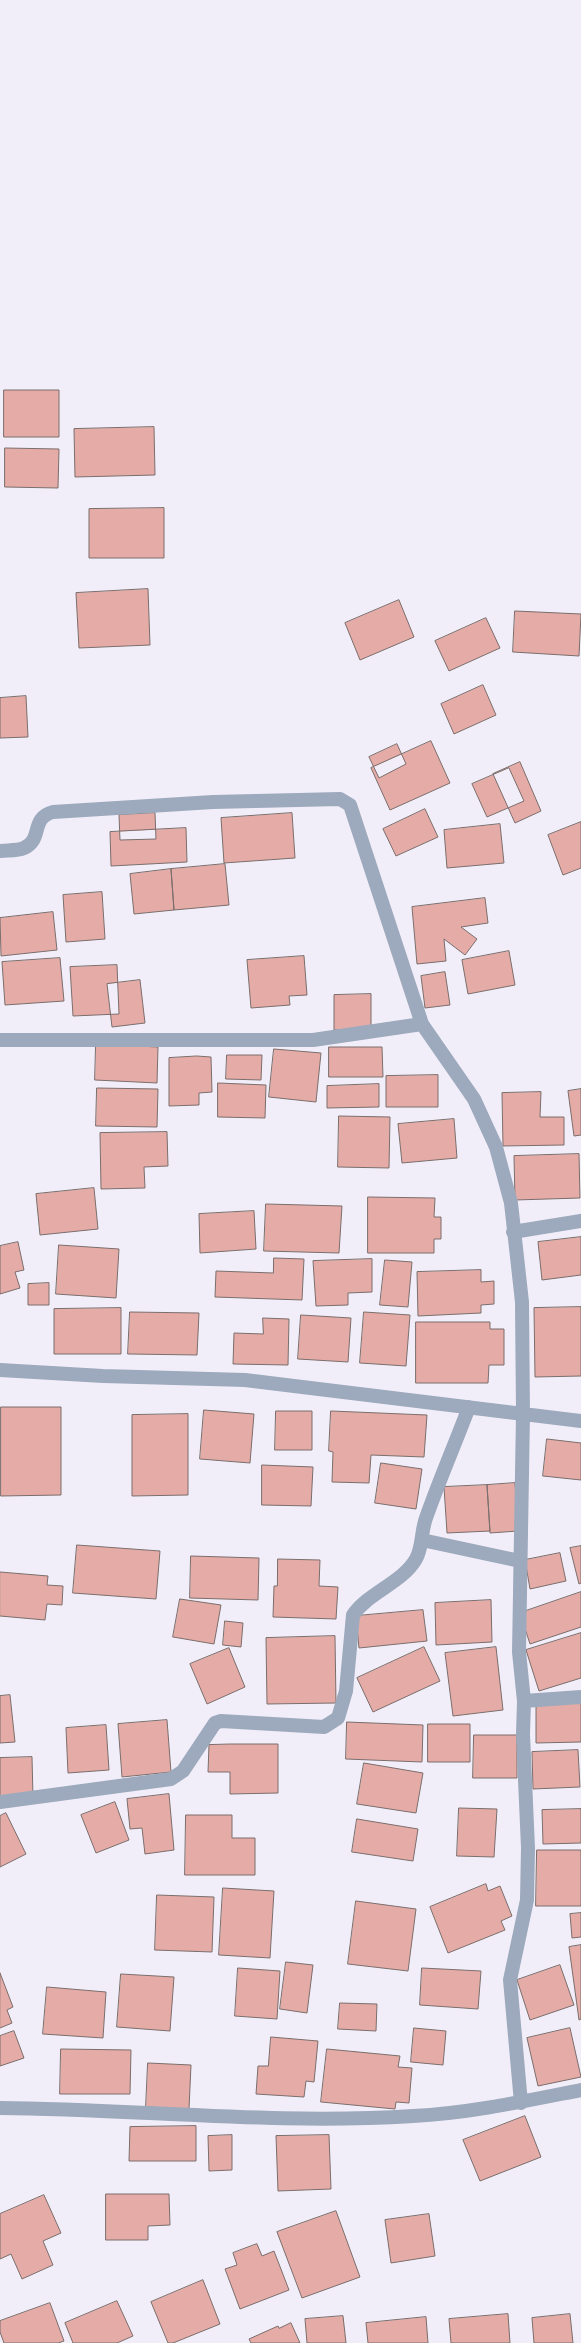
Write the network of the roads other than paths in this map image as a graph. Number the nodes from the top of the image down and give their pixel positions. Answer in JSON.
{"nodes":[{"id":1,"x":0,"y":851,"type":"edge"},
{"id":2,"x":422,"y":1024,"type":"junction"},
{"id":3,"x":0,"y":1040,"type":"edge"},
{"id":4,"x":581,"y":1221,"type":"edge"},
{"id":5,"x":513,"y":1232,"type":"junction"},
{"id":6,"x":0,"y":1370,"type":"edge"},
{"id":7,"x":469,"y":1407,"type":"junction"},
{"id":8,"x":523,"y":1414,"type":"junction"},
{"id":9,"x":581,"y":1421,"type":"edge"},
{"id":10,"x":422,"y":1540,"type":"junction"},
{"id":11,"x":520,"y":1561,"type":"junction"},
{"id":12,"x":581,"y":1697,"type":"edge"},
{"id":13,"x":524,"y":1701,"type":"junction"},
{"id":14,"x":0,"y":1802,"type":"edge"},
{"id":15,"x":581,"y":2090,"type":"edge"},
{"id":16,"x":520,"y":2103,"type":"junction"},
{"id":17,"x":0,"y":2108,"type":"edge"}],
"edges":[{"from":1,"to":2,"type":"street"},
{"from":2,"to":3,"type":"street"},
{"from":2,"to":5,"type":"street"},
{"from":4,"to":5,"type":"street"},
{"from":5,"to":8,"type":"street"},
{"from":6,"to":7,"type":"street"},
{"from":7,"to":8,"type":"street"},
{"from":7,"to":10,"type":"street"},
{"from":8,"to":9,"type":"street"},
{"from":8,"to":11,"type":"street"},
{"from":10,"to":11,"type":"street"},
{"from":10,"to":14,"type":"street"},
{"from":11,"to":13,"type":"street"},
{"from":12,"to":13,"type":"street"},
{"from":13,"to":16,"type":"street"},
{"from":15,"to":16,"type":"street"},
{"from":16,"to":17,"type":"street"}]}
